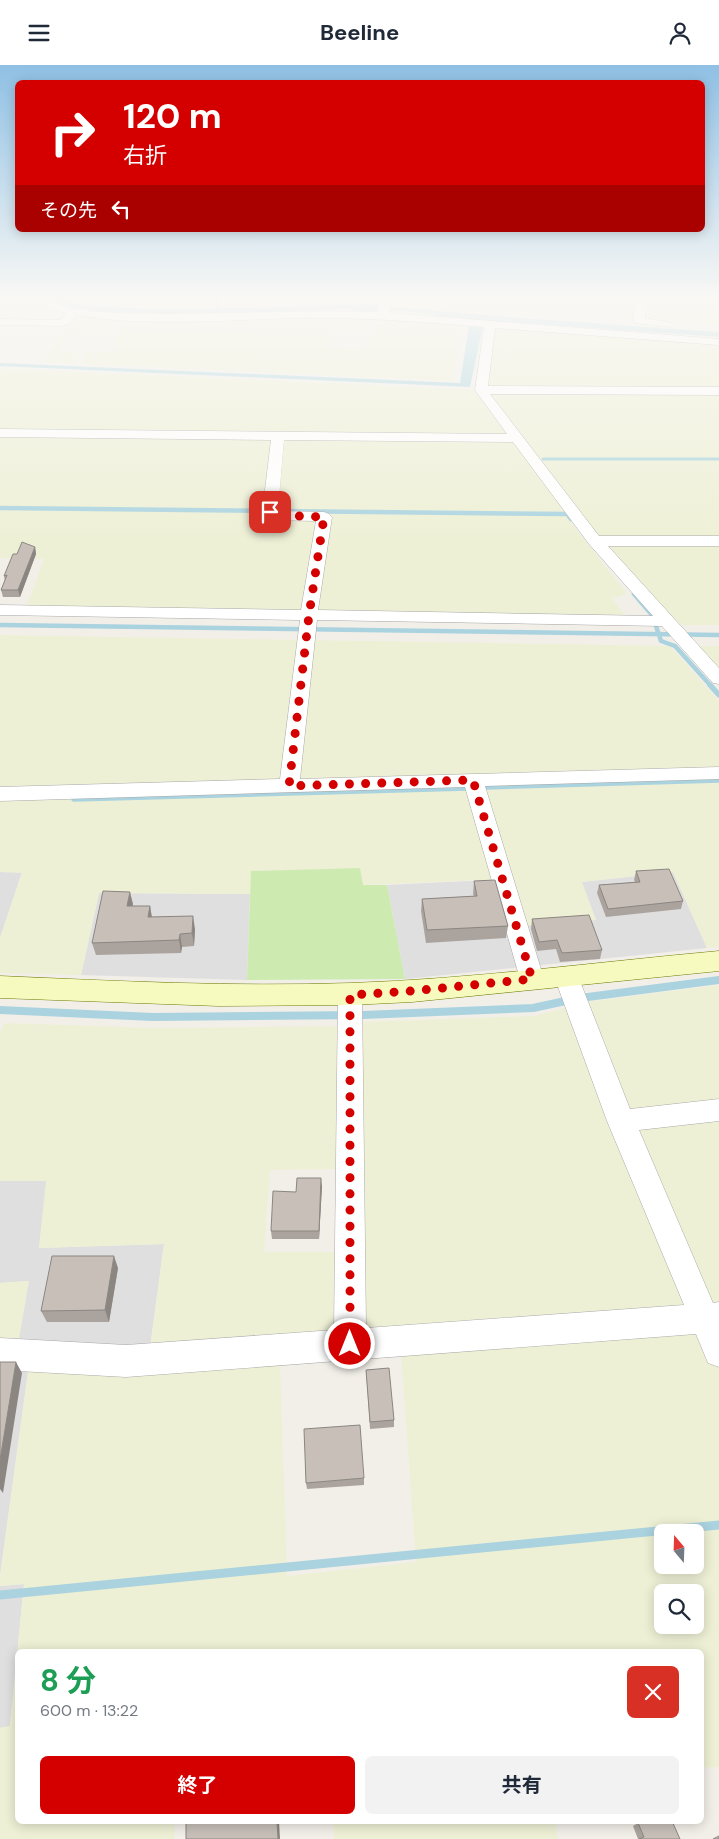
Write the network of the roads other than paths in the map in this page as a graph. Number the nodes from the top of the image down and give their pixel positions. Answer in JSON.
{"nodes":[{"id":1,"x":480,"y":382,"type":"edge"},
{"id":2,"x":480,"y":389,"type":"junction"},
{"id":3,"x":719,"y":391,"type":"edge"},
{"id":4,"x":0,"y":433,"type":"edge"},
{"id":5,"x":278,"y":436,"type":"junction"},
{"id":6,"x":517,"y":438,"type":"junction"},
{"id":7,"x":595,"y":541,"type":"junction"},
{"id":8,"x":719,"y":541,"type":"edge"},
{"id":9,"x":0,"y":610,"type":"edge"},
{"id":10,"x":308,"y":625,"type":"junction"},
{"id":11,"x":671,"y":625,"type":"junction"},
{"id":12,"x":719,"y":679,"type":"edge"},
{"id":13,"x":719,"y":773,"type":"edge"},
{"id":14,"x":473,"y":780,"type":"junction"},
{"id":15,"x":289,"y":786,"type":"junction"},
{"id":16,"x":0,"y":794,"type":"edge"},
{"id":17,"x":719,"y":961,"type":"edge"},
{"id":18,"x":532,"y":979,"type":"junction"},
{"id":19,"x":0,"y":987,"type":"edge"},
{"id":20,"x":572,"y":992,"type":"junction"},
{"id":21,"x":350,"y":1008,"type":"junction"},
{"id":22,"x":719,"y":1110,"type":"edge"},
{"id":23,"x":621,"y":1121,"type":"junction"},
{"id":24,"x":711,"y":1318,"type":"edge"},
{"id":25,"x":350,"y":1344,"type":"junction"},
{"id":26,"x":719,"y":1352,"type":"edge"},
{"id":27,"x":0,"y":1354,"type":"edge"}],
"edges":[{"from":1,"to":2,"type":"street"},
{"from":2,"to":3,"type":"street"},
{"from":2,"to":6,"type":"street"},
{"from":4,"to":5,"type":"street"},
{"from":5,"to":6,"type":"street"},
{"from":5,"to":10,"type":"street"},
{"from":6,"to":7,"type":"street"},
{"from":7,"to":8,"type":"street"},
{"from":7,"to":11,"type":"street"},
{"from":9,"to":10,"type":"street"},
{"from":10,"to":11,"type":"street"},
{"from":10,"to":15,"type":"street"},
{"from":11,"to":12,"type":"street"},
{"from":13,"to":14,"type":"street"},
{"from":14,"to":15,"type":"street"},
{"from":14,"to":18,"type":"street"},
{"from":15,"to":16,"type":"street"},
{"from":17,"to":20,"type":"street"},
{"from":18,"to":20,"type":"street"},
{"from":18,"to":21,"type":"street"},
{"from":19,"to":21,"type":"street"},
{"from":20,"to":23,"type":"street"},
{"from":21,"to":25,"type":"street"},
{"from":22,"to":23,"type":"street"},
{"from":23,"to":24,"type":"street"},
{"from":24,"to":25,"type":"street"},
{"from":24,"to":26,"type":"street"},
{"from":25,"to":27,"type":"street"}]}
